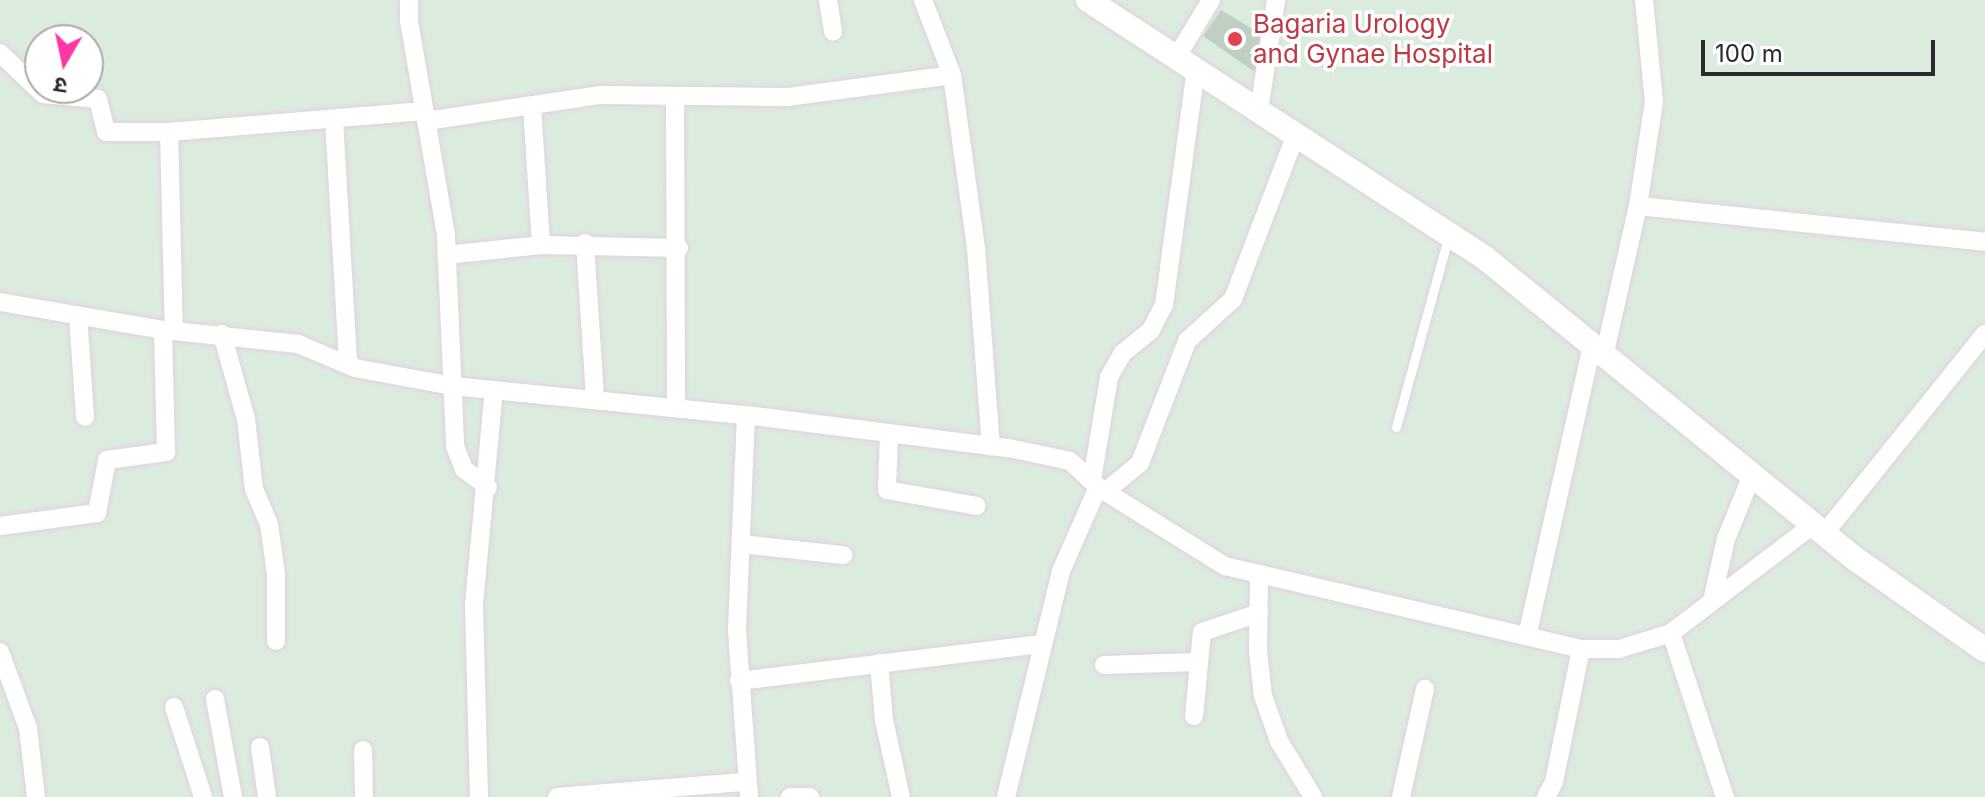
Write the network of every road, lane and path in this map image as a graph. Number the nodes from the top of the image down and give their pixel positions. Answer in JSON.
{"nodes":[{"id":1,"x":409,"y":0,"type":"edge"},
{"id":2,"x":828,"y":0,"type":"edge"},
{"id":3,"x":923,"y":0,"type":"edge"},
{"id":4,"x":1211,"y":0,"type":"edge"},
{"id":5,"x":1276,"y":0,"type":"edge"},
{"id":6,"x":1644,"y":0,"type":"edge"},
{"id":7,"x":1103,"y":4,"type":"edge"},
{"id":8,"x":833,"y":32,"type":"dead end"},
{"id":9,"x":0,"y":53,"type":"edge"},
{"id":10,"x":1186,"y":64,"type":"junction"},
{"id":11,"x":952,"y":75,"type":"junction"},
{"id":12,"x":675,"y":96,"type":"junction"},
{"id":13,"x":532,"y":105,"type":"junction"},
{"id":14,"x":1259,"y":110,"type":"junction"},
{"id":15,"x":425,"y":116,"type":"junction"},
{"id":16,"x":334,"y":119,"type":"junction"},
{"id":17,"x":169,"y":132,"type":"junction"},
{"id":18,"x":1296,"y":134,"type":"junction"},
{"id":19,"x":1638,"y":206,"type":"junction"},
{"id":20,"x":1449,"y":232,"type":"junction"},
{"id":21,"x":1985,"y":242,"type":"edge"},
{"id":22,"x":585,"y":243,"type":"junction"},
{"id":23,"x":541,"y":245,"type":"junction"},
{"id":24,"x":679,"y":248,"type":"junction"},
{"id":25,"x":446,"y":255,"type":"junction"},
{"id":26,"x":0,"y":302,"type":"edge"},
{"id":27,"x":78,"y":316,"type":"junction"},
{"id":28,"x":168,"y":330,"type":"junction"},
{"id":29,"x":222,"y":334,"type":"junction"},
{"id":30,"x":1985,"y":334,"type":"edge"},
{"id":31,"x":1599,"y":347,"type":"junction"},
{"id":32,"x":348,"y":365,"type":"junction"},
{"id":33,"x":453,"y":386,"type":"junction"},
{"id":34,"x":494,"y":390,"type":"junction"},
{"id":35,"x":595,"y":398,"type":"junction"},
{"id":36,"x":676,"y":407,"type":"junction"},
{"id":37,"x":746,"y":415,"type":"junction"},
{"id":38,"x":85,"y":417,"type":"dead end"},
{"id":39,"x":1396,"y":427,"type":"dead end"},
{"id":40,"x":889,"y":433,"type":"junction"},
{"id":41,"x":991,"y":446,"type":"junction"},
{"id":42,"x":1752,"y":475,"type":"junction"},
{"id":43,"x":1098,"y":486,"type":"junction"},
{"id":44,"x":488,"y":487,"type":"junction"},
{"id":45,"x":977,"y":506,"type":"dead end"},
{"id":46,"x":0,"y":526,"type":"edge"},
{"id":47,"x":1818,"y":530,"type":"junction"},
{"id":48,"x":741,"y":544,"type":"junction"},
{"id":49,"x":843,"y":555,"type":"dead end"},
{"id":50,"x":1259,"y":576,"type":"junction"},
{"id":51,"x":1712,"y":601,"type":"junction"},
{"id":52,"x":1259,"y":613,"type":"junction"},
{"id":53,"x":1528,"y":632,"type":"junction"},
{"id":54,"x":1671,"y":633,"type":"junction"},
{"id":55,"x":276,"y":641,"type":"dead end"},
{"id":56,"x":1042,"y":644,"type":"junction"},
{"id":57,"x":1581,"y":649,"type":"junction"},
{"id":58,"x":1985,"y":650,"type":"edge"},
{"id":59,"x":0,"y":652,"type":"edge"},
{"id":60,"x":1196,"y":662,"type":"junction"},
{"id":61,"x":879,"y":663,"type":"junction"},
{"id":62,"x":1104,"y":665,"type":"dead end"},
{"id":63,"x":739,"y":681,"type":"junction"},
{"id":64,"x":1425,"y":689,"type":"dead end"},
{"id":65,"x":215,"y":699,"type":"dead end"},
{"id":66,"x":174,"y":707,"type":"dead end"},
{"id":67,"x":1194,"y":716,"type":"dead end"},
{"id":68,"x":260,"y":747,"type":"dead end"},
{"id":69,"x":363,"y":750,"type":"dead end"},
{"id":70,"x":747,"y":789,"type":"edge"},
{"id":71,"x":694,"y":791,"type":"edge"},
{"id":72,"x":1305,"y":795,"type":"edge"},
{"id":73,"x":36,"y":797,"type":"edge"},
{"id":74,"x":203,"y":797,"type":"edge"},
{"id":75,"x":233,"y":797,"type":"edge"},
{"id":76,"x":267,"y":797,"type":"edge"},
{"id":77,"x":364,"y":797,"type":"edge"},
{"id":78,"x":479,"y":797,"type":"edge"},
{"id":79,"x":557,"y":797,"type":"edge"},
{"id":80,"x":790,"y":797,"type":"edge"},
{"id":81,"x":810,"y":797,"type":"edge"},
{"id":82,"x":901,"y":797,"type":"edge"},
{"id":83,"x":1006,"y":797,"type":"edge"},
{"id":84,"x":1401,"y":797,"type":"edge"},
{"id":85,"x":1546,"y":797,"type":"edge"},
{"id":86,"x":1725,"y":797,"type":"edge"}],
"edges":[{"from":1,"to":15,"type":"street"},
{"from":2,"to":8,"type":"street"},
{"from":3,"to":11,"type":"street"},
{"from":4,"to":10,"type":"street"},
{"from":5,"to":14,"type":"street"},
{"from":6,"to":19,"type":"street"},
{"from":7,"to":10,"type":"street"},
{"from":9,"to":17,"type":"street"},
{"from":10,"to":14,"type":"street"},
{"from":10,"to":43,"type":"street"},
{"from":11,"to":12,"type":"street"},
{"from":11,"to":41,"type":"street"},
{"from":12,"to":13,"type":"street"},
{"from":12,"to":24,"type":"street"},
{"from":13,"to":15,"type":"street"},
{"from":13,"to":23,"type":"street"},
{"from":14,"to":18,"type":"street"},
{"from":15,"to":16,"type":"street"},
{"from":15,"to":25,"type":"street"},
{"from":16,"to":17,"type":"street"},
{"from":16,"to":32,"type":"street"},
{"from":17,"to":28,"type":"street"},
{"from":18,"to":20,"type":"street"},
{"from":18,"to":43,"type":"street"},
{"from":19,"to":21,"type":"street"},
{"from":19,"to":31,"type":"street"},
{"from":20,"to":31,"type":"street"},
{"from":20,"to":39,"type":"lane"},
{"from":22,"to":23,"type":"street"},
{"from":22,"to":24,"type":"street"},
{"from":22,"to":35,"type":"street"},
{"from":23,"to":25,"type":"street"},
{"from":24,"to":36,"type":"street"},
{"from":25,"to":33,"type":"street"},
{"from":26,"to":27,"type":"street"},
{"from":27,"to":28,"type":"street"},
{"from":27,"to":38,"type":"street"},
{"from":28,"to":29,"type":"street"},
{"from":28,"to":46,"type":"street"},
{"from":29,"to":32,"type":"street"},
{"from":29,"to":55,"type":"street"},
{"from":30,"to":47,"type":"street"},
{"from":31,"to":42,"type":"street"},
{"from":31,"to":53,"type":"street"},
{"from":32,"to":33,"type":"street"},
{"from":33,"to":34,"type":"street"},
{"from":33,"to":44,"type":"street"},
{"from":34,"to":35,"type":"street"},
{"from":34,"to":44,"type":"street"},
{"from":35,"to":36,"type":"street"},
{"from":36,"to":37,"type":"street"},
{"from":37,"to":40,"type":"street"},
{"from":37,"to":48,"type":"street"},
{"from":40,"to":41,"type":"street"},
{"from":40,"to":45,"type":"street"},
{"from":41,"to":43,"type":"street"},
{"from":42,"to":47,"type":"street"},
{"from":42,"to":51,"type":"street"},
{"from":43,"to":50,"type":"street"},
{"from":43,"to":56,"type":"street"},
{"from":44,"to":78,"type":"street"},
{"from":47,"to":51,"type":"street"},
{"from":47,"to":58,"type":"street"},
{"from":48,"to":49,"type":"street"},
{"from":48,"to":63,"type":"street"},
{"from":50,"to":52,"type":"street"},
{"from":50,"to":53,"type":"street"},
{"from":51,"to":54,"type":"street"},
{"from":52,"to":60,"type":"street"},
{"from":52,"to":72,"type":"street"},
{"from":53,"to":57,"type":"street"},
{"from":54,"to":57,"type":"street"},
{"from":54,"to":86,"type":"street"},
{"from":56,"to":61,"type":"street"},
{"from":56,"to":83,"type":"street"},
{"from":57,"to":85,"type":"street"},
{"from":59,"to":73,"type":"street"},
{"from":60,"to":62,"type":"street"},
{"from":60,"to":67,"type":"street"},
{"from":61,"to":63,"type":"street"},
{"from":61,"to":82,"type":"street"},
{"from":63,"to":70,"type":"street"},
{"from":64,"to":84,"type":"street"},
{"from":65,"to":75,"type":"street"},
{"from":66,"to":74,"type":"street"},
{"from":68,"to":76,"type":"street"},
{"from":69,"to":77,"type":"street"},
{"from":70,"to":71,"type":"street"},
{"from":71,"to":79,"type":"street"},
{"from":80,"to":81,"type":"street"}]}
